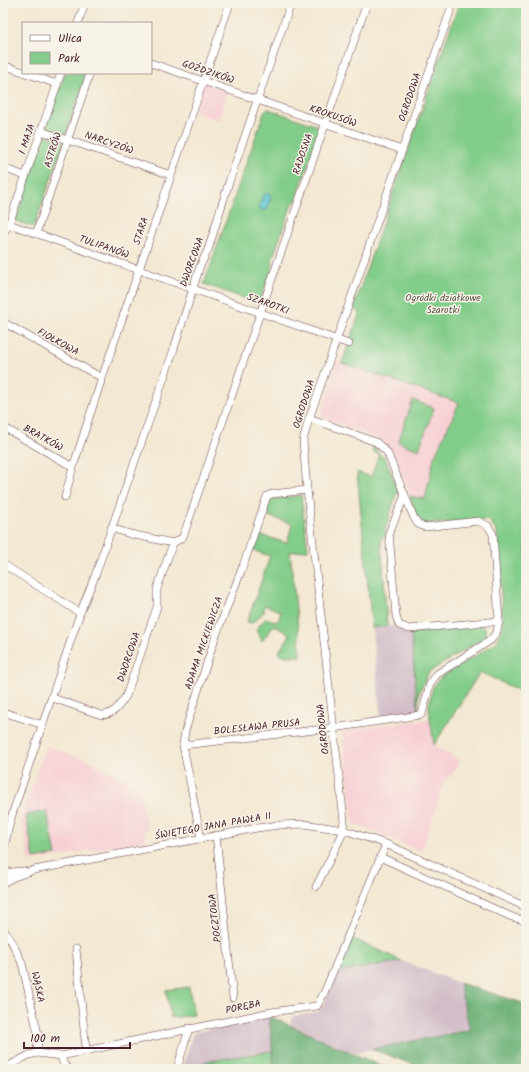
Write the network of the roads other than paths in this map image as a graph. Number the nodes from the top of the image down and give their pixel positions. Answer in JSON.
{"nodes":[{"id":1,"x":85,"y":3,"type":"edge"},
{"id":2,"x":230,"y":3,"type":"edge"},
{"id":3,"x":291,"y":3,"type":"edge"},
{"id":4,"x":367,"y":3,"type":"edge"},
{"id":5,"x":453,"y":3,"type":"edge"},
{"id":6,"x":78,"y":22,"type":"edge"},
{"id":7,"x":152,"y":63,"type":"edge"},
{"id":8,"x":3,"y":65,"type":"edge"},
{"id":9,"x":22,"y":72,"type":"edge"},
{"id":10,"x":27,"y":74,"type":"edge"},
{"id":11,"x":61,"y":74,"type":"edge"},
{"id":12,"x":90,"y":74,"type":"edge"},
{"id":13,"x":203,"y":80,"type":"junction"},
{"id":14,"x":57,"y":84,"type":"junction"},
{"id":15,"x":258,"y":100,"type":"junction"},
{"id":16,"x":325,"y":123,"type":"junction"},
{"id":17,"x":41,"y":131,"type":"junction"},
{"id":18,"x":67,"y":140,"type":"junction"},
{"id":19,"x":402,"y":150,"type":"junction"},
{"id":20,"x":3,"y":168,"type":"edge"},
{"id":21,"x":171,"y":174,"type":"junction"},
{"id":22,"x":25,"y":176,"type":"junction"},
{"id":23,"x":9,"y":224,"type":"junction"},
{"id":24,"x":3,"y":234,"type":"edge"},
{"id":25,"x":36,"y":234,"type":"junction"},
{"id":26,"x":139,"y":270,"type":"junction"},
{"id":27,"x":193,"y":289,"type":"junction"},
{"id":28,"x":260,"y":312,"type":"junction"},
{"id":29,"x":3,"y":322,"type":"edge"},
{"id":30,"x":336,"y":340,"type":"junction"},
{"id":31,"x":349,"y":344,"type":"dead end"},
{"id":32,"x":102,"y":378,"type":"junction"},
{"id":33,"x":309,"y":418,"type":"junction"},
{"id":34,"x":3,"y":427,"type":"edge"},
{"id":35,"x":73,"y":467,"type":"junction"},
{"id":36,"x":306,"y":490,"type":"junction"},
{"id":37,"x":404,"y":495,"type":"junction"},
{"id":38,"x":65,"y":497,"type":"dead end"},
{"id":39,"x":111,"y":528,"type":"junction"},
{"id":40,"x":173,"y":543,"type":"junction"},
{"id":41,"x":3,"y":564,"type":"edge"},
{"id":42,"x":80,"y":613,"type":"junction"},
{"id":43,"x":499,"y":621,"type":"junction"},
{"id":44,"x":52,"y":698,"type":"junction"},
{"id":45,"x":3,"y":712,"type":"edge"},
{"id":46,"x":43,"y":725,"type":"junction"},
{"id":47,"x":333,"y":728,"type":"junction"},
{"id":48,"x":183,"y":745,"type":"junction"},
{"id":49,"x":11,"y":818,"type":"junction"},
{"id":50,"x":344,"y":830,"type":"junction"},
{"id":51,"x":3,"y":834,"type":"edge"},
{"id":52,"x":216,"y":836,"type":"junction"},
{"id":53,"x":201,"y":839,"type":"junction"},
{"id":54,"x":386,"y":844,"type":"junction"},
{"id":55,"x":3,"y":851,"type":"edge"},
{"id":56,"x":380,"y":857,"type":"junction"},
{"id":57,"x":3,"y":866,"type":"edge"},
{"id":58,"x":34,"y":870,"type":"junction"},
{"id":59,"x":11,"y":872,"type":"junction"},
{"id":60,"x":3,"y":875,"type":"edge"},
{"id":61,"x":3,"y":883,"type":"edge"},
{"id":62,"x":316,"y":887,"type":"dead end"},
{"id":63,"x":526,"y":907,"type":"edge"},
{"id":64,"x":526,"y":921,"type":"edge"},
{"id":65,"x":3,"y":929,"type":"edge"},
{"id":66,"x":76,"y":949,"type":"dead end"},
{"id":67,"x":233,"y":998,"type":"dead end"},
{"id":68,"x":189,"y":1028,"type":"junction"},
{"id":69,"x":86,"y":1050,"type":"junction"},
{"id":70,"x":37,"y":1053,"type":"junction"},
{"id":71,"x":61,"y":1056,"type":"junction"},
{"id":72,"x":3,"y":1069,"type":"edge"},
{"id":73,"x":68,"y":1069,"type":"edge"},
{"id":74,"x":178,"y":1069,"type":"edge"}],
"edges":[{"from":1,"to":6,"type":"street"},
{"from":2,"to":13,"type":"street","name":"STARA"},
{"from":3,"to":15,"type":"street","name":"DWORCOWA"},
{"from":4,"to":16,"type":"street","name":"RADOSNA"},
{"from":5,"to":19,"type":"street","name":"OGRODOWA"},
{"from":7,"to":13,"type":"street","name":"GOŹDZIKÓW"},
{"from":8,"to":9,"type":"street"},
{"from":10,"to":14,"type":"street"},
{"from":11,"to":14,"type":"street","name":"1 MAJA"},
{"from":12,"to":18,"type":"street","name":"ASTRÓW"},
{"from":13,"to":15,"type":"street","name":"GOŹDZIKÓW"},
{"from":13,"to":21,"type":"street","name":"STARA"},
{"from":14,"to":17,"type":"street","name":"1 MAJA"},
{"from":15,"to":16,"type":"street","name":"KROKUSÓW"},
{"from":15,"to":27,"type":"street","name":"DWORCOWA"},
{"from":16,"to":19,"type":"street","name":"KROKUSÓW"},
{"from":16,"to":28,"type":"street","name":"RADOSNA"},
{"from":17,"to":18,"type":"street","name":"NARCYZÓW"},
{"from":17,"to":22,"type":"street","name":"1 MAJA"},
{"from":18,"to":21,"type":"street","name":"NARCYZÓW"},
{"from":18,"to":25,"type":"street","name":"ASTRÓW"},
{"from":19,"to":30,"type":"street","name":"OGRODOWA"},
{"from":20,"to":22,"type":"street"},
{"from":21,"to":26,"type":"street","name":"STARA"},
{"from":22,"to":23,"type":"street","name":"1 MAJA"},
{"from":23,"to":24,"type":"street","name":"1 MAJA"},
{"from":23,"to":25,"type":"street","name":"TULIPANÓW"},
{"from":25,"to":26,"type":"street","name":"TULIPANÓW"},
{"from":26,"to":27,"type":"street","name":"TULIPANÓW"},
{"from":26,"to":32,"type":"street","name":"STARA"},
{"from":27,"to":28,"type":"street","name":"SZAROTKI"},
{"from":27,"to":39,"type":"street","name":"DWORCOWA"},
{"from":28,"to":30,"type":"street","name":"SZAROTKI"},
{"from":28,"to":40,"type":"street","name":"DWORCOWA"},
{"from":29,"to":32,"type":"street","name":"FIOŁKOWA"},
{"from":30,"to":31,"type":"street","name":"SZAROTKI"},
{"from":30,"to":33,"type":"street","name":"OGRODOWA"},
{"from":32,"to":35,"type":"street","name":"STARA"},
{"from":33,"to":36,"type":"street","name":"OGRODOWA"},
{"from":33,"to":37,"type":"street"},
{"from":34,"to":35,"type":"street","name":"BRATKÓW"},
{"from":35,"to":38,"type":"street","name":"STARA"},
{"from":36,"to":47,"type":"street","name":"OGRODOWA"},
{"from":36,"to":48,"type":"street","name":"ADAMA MICKIEWICZA"},
{"from":37,"to":43,"type":"street"},
{"from":37,"to":43,"type":"street"},
{"from":39,"to":40,"type":"street"},
{"from":39,"to":42,"type":"street","name":"DWORCOWA"},
{"from":40,"to":44,"type":"street","name":"DWORCOWA"},
{"from":41,"to":42,"type":"street"},
{"from":42,"to":44,"type":"street","name":"DWORCOWA"},
{"from":43,"to":47,"type":"street","name":"BOLESŁAWA PRUSA"},
{"from":44,"to":46,"type":"street","name":"DWORCOWA"},
{"from":45,"to":46,"type":"street"},
{"from":46,"to":49,"type":"street","name":"DWORCOWA"},
{"from":47,"to":48,"type":"street","name":"BOLESŁAWA PRUSA"},
{"from":47,"to":50,"type":"street","name":"OGRODOWA"},
{"from":48,"to":53,"type":"street","name":"ADAMA MICKIEWICZA"},
{"from":49,"to":51,"type":"street","name":"DWORCOWA"},
{"from":49,"to":55,"type":"street","name":"DWORCOWA"},
{"from":50,"to":52,"type":"street","name":"ŚWIĘTEGO JANA PAWŁA II"},
{"from":50,"to":54,"type":"street","name":"ŚWIĘTEGO JANA PAWŁA II"},
{"from":50,"to":62,"type":"street"},
{"from":52,"to":53,"type":"street","name":"ŚWIĘTEGO JANA PAWŁA II"},
{"from":52,"to":67,"type":"street","name":"POCZTOWA"},
{"from":53,"to":58,"type":"street","name":"ŚWIĘTEGO JANA PAWŁA II"},
{"from":54,"to":56,"type":"street","name":"PORĘBA"},
{"from":54,"to":63,"type":"street","name":"ŚWIĘTEGO JANA PAWŁA II"},
{"from":56,"to":64,"type":"street"},
{"from":56,"to":68,"type":"street","name":"PORĘBA"},
{"from":57,"to":59,"type":"street"},
{"from":58,"to":59,"type":"street","name":"ŚWIĘTEGO JANA PAWŁA II"},
{"from":58,"to":61,"type":"street","name":"ŚWIĘTEGO JANA PAWŁA II"},
{"from":59,"to":60,"type":"street","name":"ŚWIĘTEGO JANA PAWŁA II"},
{"from":65,"to":70,"type":"street","name":"WĄSKA"},
{"from":66,"to":69,"type":"street"},
{"from":68,"to":69,"type":"street","name":"PORĘBA"},
{"from":68,"to":74,"type":"street"},
{"from":69,"to":71,"type":"street","name":"PORĘBA"},
{"from":70,"to":71,"type":"street","name":"PORĘBA"},
{"from":70,"to":72,"type":"street","name":"PORĘBA"},
{"from":71,"to":73,"type":"street"}]}
